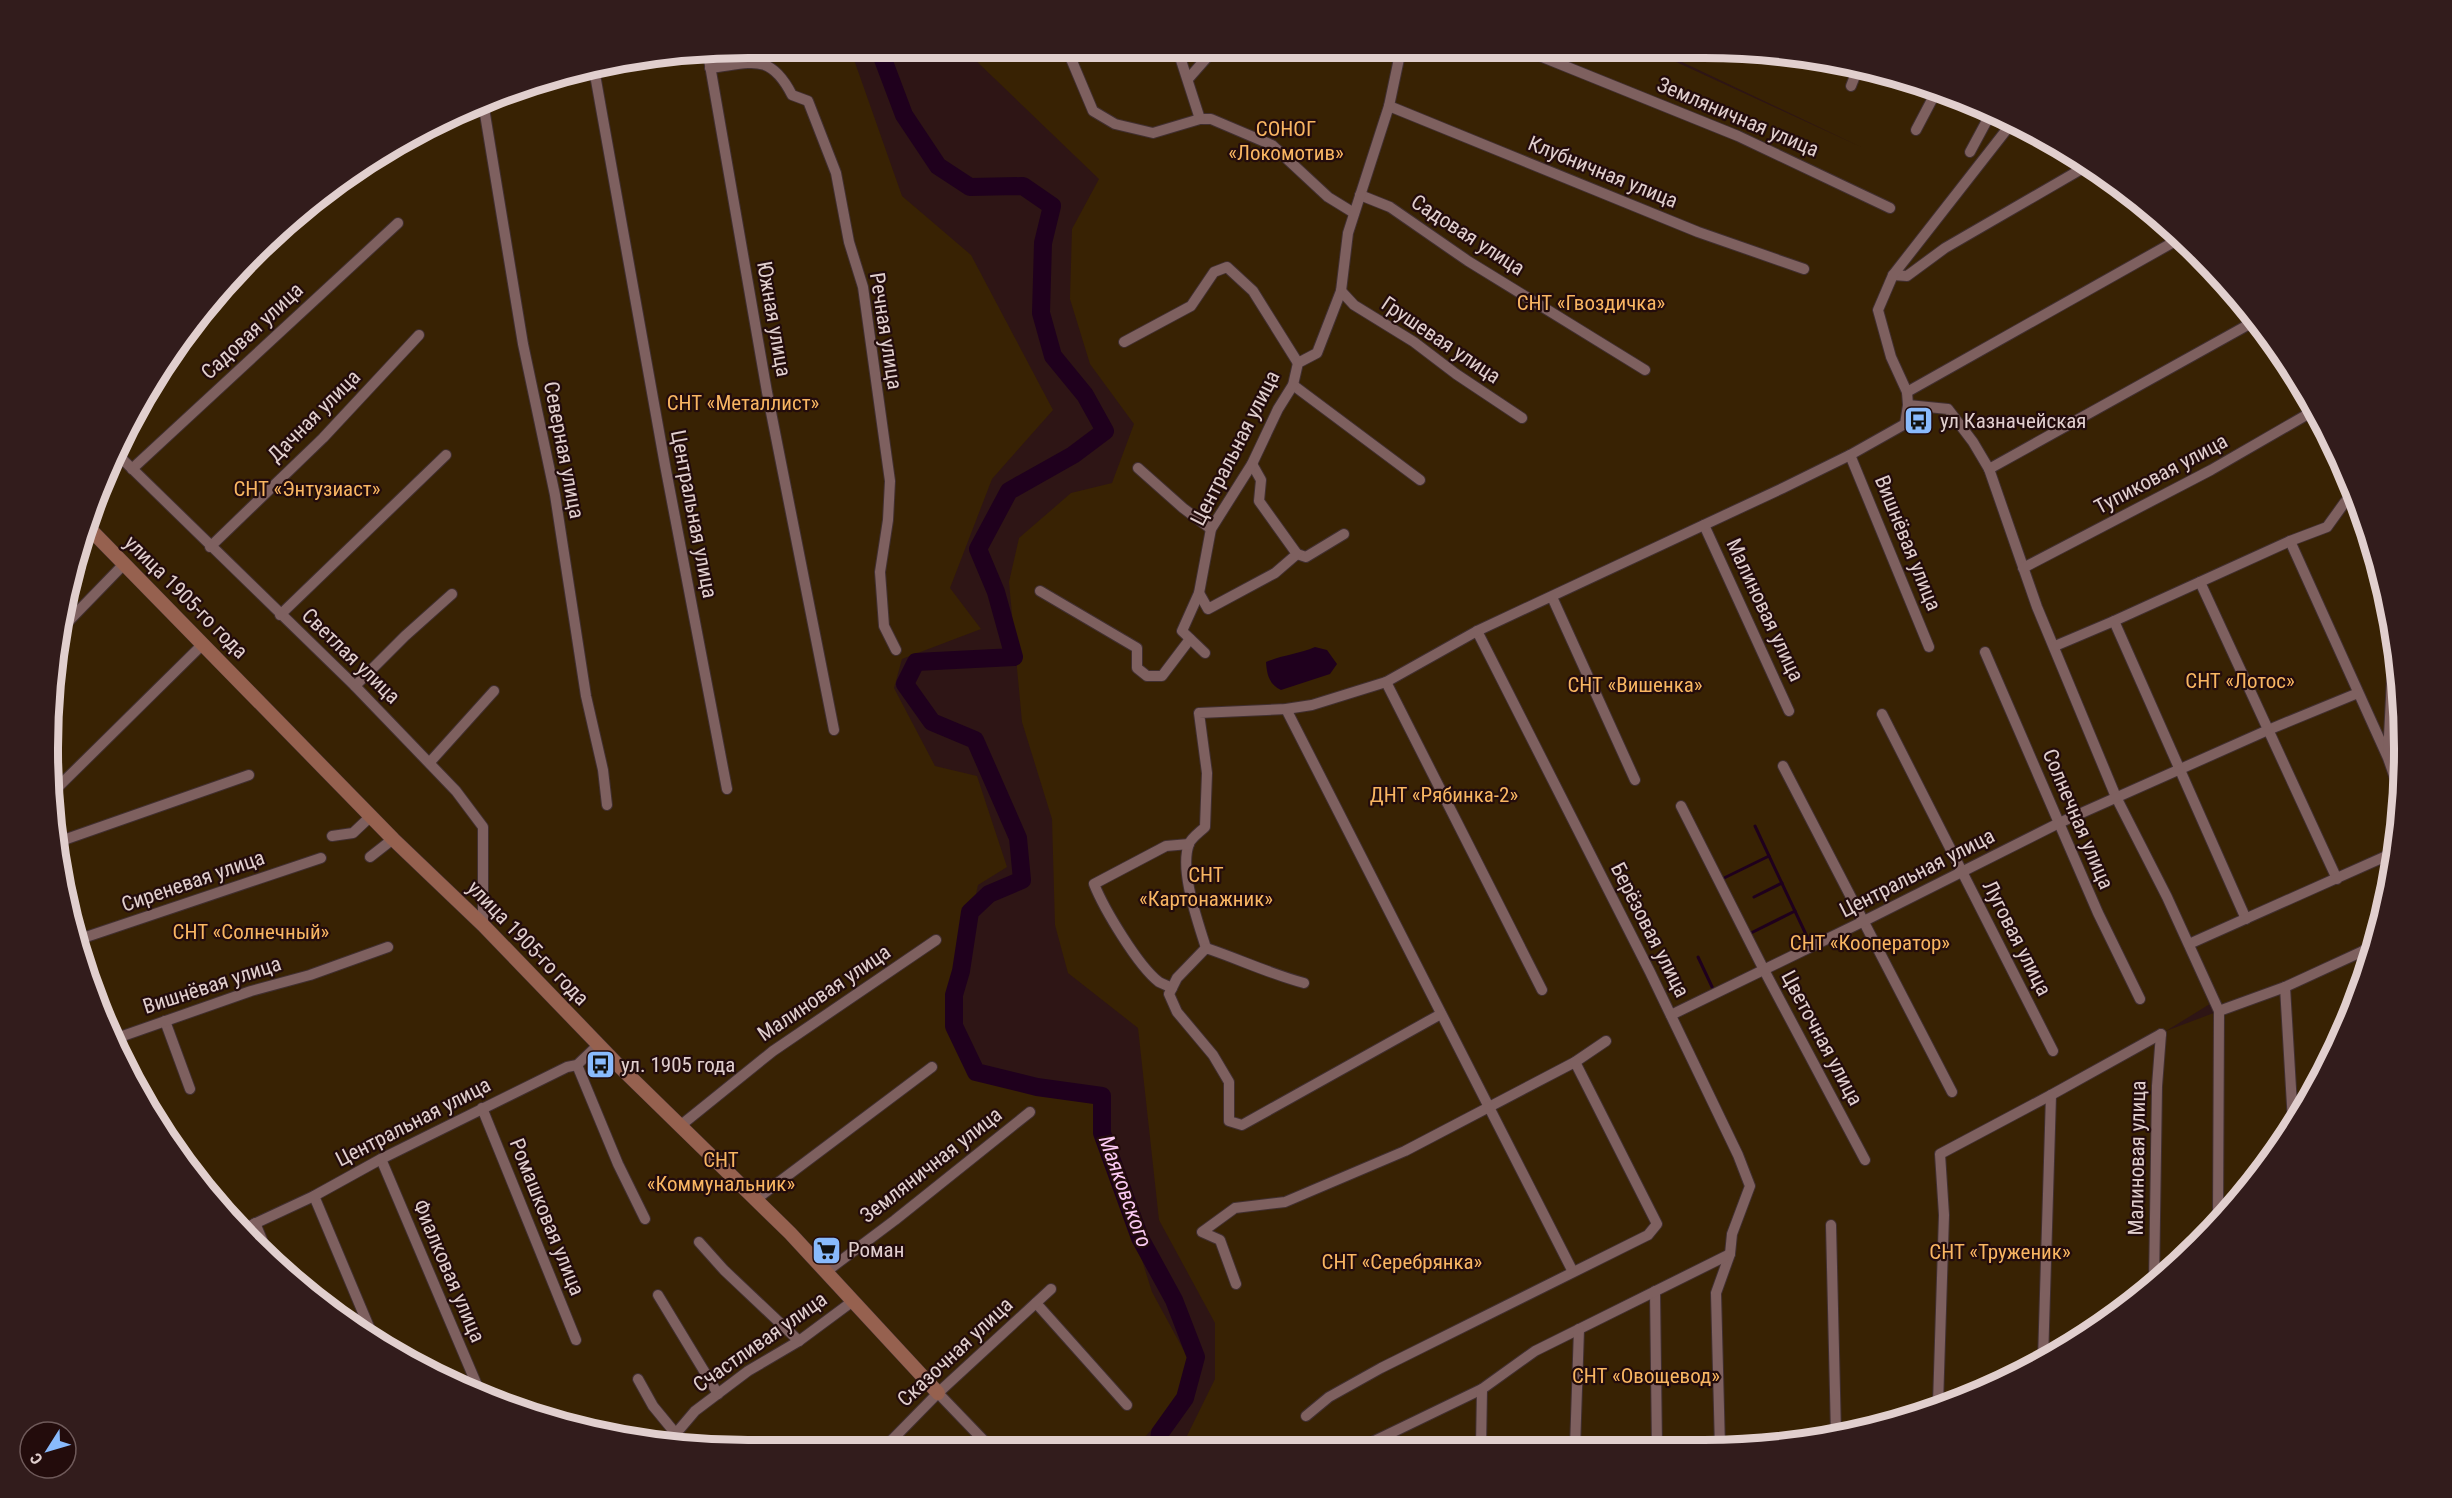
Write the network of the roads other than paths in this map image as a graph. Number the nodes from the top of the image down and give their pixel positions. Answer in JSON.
{"nodes":[{"id":1,"x":1071,"y":58,"type":"edge"},
{"id":2,"x":1180,"y":58,"type":"edge"},
{"id":3,"x":1206,"y":58,"type":"edge"},
{"id":4,"x":1399,"y":58,"type":"edge"},
{"id":5,"x":1545,"y":58,"type":"edge"},
{"id":6,"x":709,"y":60,"type":"edge"},
{"id":7,"x":710,"y":68,"type":"junction"},
{"id":8,"x":595,"y":76,"type":"edge"},
{"id":9,"x":1855,"y":76,"type":"edge"},
{"id":10,"x":1188,"y":79,"type":"junction"},
{"id":11,"x":1851,"y":87,"type":"dead end"},
{"id":12,"x":1933,"y":98,"type":"edge"},
{"id":13,"x":1389,"y":106,"type":"junction"},
{"id":14,"x":485,"y":111,"type":"edge"},
{"id":15,"x":1200,"y":119,"type":"junction"},
{"id":16,"x":1987,"y":120,"type":"edge"},
{"id":17,"x":2007,"y":129,"type":"edge"},
{"id":18,"x":1916,"y":130,"type":"dead end"},
{"id":19,"x":1970,"y":152,"type":"dead end"},
{"id":20,"x":2079,"y":170,"type":"edge"},
{"id":21,"x":1360,"y":195,"type":"junction"},
{"id":22,"x":1890,"y":208,"type":"dead end"},
{"id":23,"x":1354,"y":213,"type":"junction"},
{"id":24,"x":398,"y":223,"type":"dead end"},
{"id":25,"x":2172,"y":243,"type":"edge"},
{"id":26,"x":1804,"y":269,"type":"dead end"},
{"id":27,"x":1893,"y":275,"type":"junction"},
{"id":28,"x":1341,"y":291,"type":"junction"},
{"id":29,"x":2248,"y":325,"type":"edge"},
{"id":30,"x":419,"y":335,"type":"dead end"},
{"id":31,"x":1124,"y":342,"type":"dead end"},
{"id":32,"x":1298,"y":363,"type":"junction"},
{"id":33,"x":1644,"y":370,"type":"dead end"},
{"id":34,"x":1293,"y":385,"type":"junction"},
{"id":35,"x":1906,"y":392,"type":"junction"},
{"id":36,"x":1908,"y":405,"type":"junction"},
{"id":37,"x":2307,"y":415,"type":"edge"},
{"id":38,"x":1522,"y":418,"type":"dead end"},
{"id":39,"x":446,"y":455,"type":"dead end"},
{"id":40,"x":1850,"y":455,"type":"junction"},
{"id":41,"x":123,"y":460,"type":"edge"},
{"id":42,"x":1252,"y":464,"type":"junction"},
{"id":43,"x":1138,"y":468,"type":"dead end"},
{"id":44,"x":132,"y":469,"type":"junction"},
{"id":45,"x":1989,"y":469,"type":"junction"},
{"id":46,"x":1420,"y":480,"type":"dead end"},
{"id":47,"x":2347,"y":501,"type":"edge"},
{"id":48,"x":1704,"y":525,"type":"junction"},
{"id":49,"x":1210,"y":529,"type":"junction"},
{"id":50,"x":93,"y":533,"type":"edge"},
{"id":51,"x":1344,"y":534,"type":"dead end"},
{"id":52,"x":2290,"y":541,"type":"junction"},
{"id":53,"x":210,"y":547,"type":"junction"},
{"id":54,"x":1297,"y":554,"type":"junction"},
{"id":55,"x":124,"y":564,"type":"junction"},
{"id":56,"x":2023,"y":568,"type":"junction"},
{"id":57,"x":2200,"y":582,"type":"junction"},
{"id":58,"x":1040,"y":591,"type":"dead end"},
{"id":59,"x":1199,"y":593,"type":"junction"},
{"id":60,"x":452,"y":594,"type":"dead end"},
{"id":61,"x":1552,"y":597,"type":"junction"},
{"id":62,"x":280,"y":615,"type":"junction"},
{"id":63,"x":71,"y":618,"type":"edge"},
{"id":64,"x":2114,"y":621,"type":"junction"},
{"id":65,"x":1477,"y":631,"type":"junction"},
{"id":66,"x":1190,"y":639,"type":"junction"},
{"id":67,"x":203,"y":644,"type":"junction"},
{"id":68,"x":1929,"y":646,"type":"dead end"},
{"id":69,"x":2055,"y":646,"type":"junction"},
{"id":70,"x":896,"y":650,"type":"dead end"},
{"id":71,"x":1984,"y":652,"type":"dead end"},
{"id":72,"x":1205,"y":653,"type":"dead end"},
{"id":73,"x":1386,"y":682,"type":"junction"},
{"id":74,"x":355,"y":686,"type":"junction"},
{"id":75,"x":494,"y":691,"type":"dead end"},
{"id":76,"x":2358,"y":693,"type":"junction"},
{"id":77,"x":2391,"y":695,"type":"edge"},
{"id":78,"x":1286,"y":709,"type":"junction"},
{"id":79,"x":1789,"y":711,"type":"dead end"},
{"id":80,"x":1881,"y":714,"type":"dead end"},
{"id":81,"x":834,"y":730,"type":"dead end"},
{"id":82,"x":2268,"y":730,"type":"junction"},
{"id":83,"x":2388,"y":758,"type":"junction"},
{"id":84,"x":430,"y":762,"type":"junction"},
{"id":85,"x":1783,"y":765,"type":"dead end"},
{"id":86,"x":2180,"y":770,"type":"junction"},
{"id":87,"x":2393,"y":772,"type":"edge"},
{"id":88,"x":249,"y":775,"type":"dead end"},
{"id":89,"x":1635,"y":780,"type":"dead end"},
{"id":90,"x":60,"y":785,"type":"edge"},
{"id":91,"x":727,"y":789,"type":"dead end"},
{"id":92,"x":2116,"y":796,"type":"junction"},
{"id":93,"x":607,"y":806,"type":"dead end"},
{"id":94,"x":1681,"y":806,"type":"dead end"},
{"id":95,"x":371,"y":816,"type":"junction"},
{"id":96,"x":2059,"y":823,"type":"junction"},
{"id":97,"x":332,"y":836,"type":"dead end"},
{"id":98,"x":64,"y":839,"type":"edge"},
{"id":99,"x":393,"y":839,"type":"junction"},
{"id":100,"x":1189,"y":843,"type":"junction"},
{"id":101,"x":370,"y":857,"type":"dead end"},
{"id":102,"x":2385,"y":857,"type":"edge"},
{"id":103,"x":321,"y":858,"type":"dead end"},
{"id":104,"x":1961,"y":873,"type":"junction"},
{"id":105,"x":2337,"y":879,"type":"junction"},
{"id":106,"x":2246,"y":919,"type":"junction"},
{"id":107,"x":1864,"y":921,"type":"junction"},
{"id":108,"x":483,"y":925,"type":"junction"},
{"id":109,"x":85,"y":937,"type":"edge"},
{"id":110,"x":936,"y":940,"type":"dead end"},
{"id":111,"x":2189,"y":944,"type":"junction"},
{"id":112,"x":388,"y":947,"type":"dead end"},
{"id":113,"x":1206,"y":948,"type":"junction"},
{"id":114,"x":2363,"y":951,"type":"edge"},
{"id":115,"x":1764,"y":970,"type":"junction"},
{"id":116,"x":1304,"y":983,"type":"dead end"},
{"id":117,"x":2285,"y":987,"type":"junction"},
{"id":118,"x":1172,"y":988,"type":"junction"},
{"id":119,"x":1542,"y":990,"type":"dead end"},
{"id":120,"x":2140,"y":999,"type":"dead end"},
{"id":121,"x":2219,"y":1011,"type":"junction"},
{"id":122,"x":1441,"y":1014,"type":"junction"},
{"id":123,"x":1671,"y":1015,"type":"junction"},
{"id":124,"x":165,"y":1021,"type":"junction"},
{"id":125,"x":122,"y":1036,"type":"edge"},
{"id":126,"x":1606,"y":1041,"type":"dead end"},
{"id":127,"x":598,"y":1045,"type":"junction"},
{"id":128,"x":2053,"y":1051,"type":"dead end"},
{"id":129,"x":1575,"y":1062,"type":"junction"},
{"id":130,"x":577,"y":1065,"type":"junction"},
{"id":131,"x":932,"y":1067,"type":"dead end"},
{"id":132,"x":189,"y":1089,"type":"dead end"},
{"id":133,"x":1952,"y":1092,"type":"dead end"},
{"id":134,"x":2051,"y":1095,"type":"junction"},
{"id":135,"x":1490,"y":1107,"type":"junction"},
{"id":136,"x":482,"y":1108,"type":"junction"},
{"id":137,"x":2292,"y":1108,"type":"edge"},
{"id":138,"x":1030,"y":1112,"type":"dead end"},
{"id":139,"x":680,"y":1126,"type":"junction"},
{"id":140,"x":381,"y":1159,"type":"junction"},
{"id":141,"x":1865,"y":1160,"type":"dead end"},
{"id":142,"x":314,"y":1196,"type":"junction"},
{"id":143,"x":755,"y":1200,"type":"junction"},
{"id":144,"x":2218,"y":1208,"type":"edge"},
{"id":145,"x":645,"y":1218,"type":"dead end"},
{"id":146,"x":255,"y":1223,"type":"junction"},
{"id":147,"x":1831,"y":1224,"type":"dead end"},
{"id":148,"x":250,"y":1225,"type":"edge"},
{"id":149,"x":261,"y":1237,"type":"edge"},
{"id":150,"x":699,"y":1242,"type":"dead end"},
{"id":151,"x":1730,"y":1254,"type":"junction"},
{"id":152,"x":1572,"y":1270,"type":"junction"},
{"id":153,"x":827,"y":1271,"type":"junction"},
{"id":154,"x":2154,"y":1271,"type":"edge"},
{"id":155,"x":1236,"y":1284,"type":"dead end"},
{"id":156,"x":1051,"y":1289,"type":"dead end"},
{"id":157,"x":1656,"y":1291,"type":"junction"},
{"id":158,"x":658,"y":1295,"type":"dead end"},
{"id":159,"x":853,"y":1301,"type":"junction"},
{"id":160,"x":1036,"y":1303,"type":"junction"},
{"id":161,"x":368,"y":1325,"type":"edge"},
{"id":162,"x":1579,"y":1329,"type":"junction"},
{"id":163,"x":576,"y":1340,"type":"dead end"},
{"id":164,"x":798,"y":1341,"type":"junction"},
{"id":165,"x":2043,"y":1349,"type":"edge"},
{"id":166,"x":638,"y":1379,"type":"dead end"},
{"id":167,"x":476,"y":1383,"type":"edge"},
{"id":168,"x":1482,"y":1389,"type":"junction"},
{"id":169,"x":938,"y":1393,"type":"junction"},
{"id":170,"x":718,"y":1394,"type":"junction"},
{"id":171,"x":1938,"y":1398,"type":"edge"},
{"id":172,"x":1127,"y":1406,"type":"dead end"},
{"id":173,"x":1306,"y":1416,"type":"dead end"},
{"id":174,"x":1836,"y":1426,"type":"edge"},
{"id":175,"x":676,"y":1434,"type":"joint"},
{"id":176,"x":1720,"y":1439,"type":"edge"},
{"id":177,"x":892,"y":1440,"type":"edge"},
{"id":178,"x":983,"y":1440,"type":"edge"},
{"id":179,"x":1381,"y":1440,"type":"edge"},
{"id":180,"x":1481,"y":1440,"type":"edge"},
{"id":181,"x":1575,"y":1440,"type":"edge"},
{"id":182,"x":1656,"y":1440,"type":"edge"}],
"edges":[{"from":1,"to":15,"type":"street"},
{"from":2,"to":10,"type":"street"},
{"from":3,"to":10,"type":"street"},
{"from":4,"to":13,"type":"street","name":"Центральная улица"},
{"from":5,"to":22,"type":"street","name":"Земляничная улица"},
{"from":6,"to":7,"type":"street","name":"Южная улица"},
{"from":7,"to":70,"type":"street","name":"Речная улица"},
{"from":7,"to":81,"type":"street","name":"Южная улица"},
{"from":8,"to":91,"type":"street","name":"Центральная улица"},
{"from":9,"to":11,"type":"street"},
{"from":10,"to":15,"type":"street"},
{"from":12,"to":18,"type":"street"},
{"from":13,"to":21,"type":"street","name":"Центральная улица"},
{"from":13,"to":26,"type":"street","name":"Клубничная улица"},
{"from":14,"to":93,"type":"street","name":"Северная улица"},
{"from":15,"to":23,"type":"street"},
{"from":16,"to":19,"type":"street"},
{"from":17,"to":27,"type":"street"},
{"from":20,"to":27,"type":"street"},
{"from":21,"to":23,"type":"street","name":"Центральная улица"},
{"from":21,"to":33,"type":"street","name":"Садовая улица"},
{"from":23,"to":28,"type":"street","name":"Центральная улица"},
{"from":24,"to":44,"type":"street","name":"Садовая улица"},
{"from":25,"to":35,"type":"street"},
{"from":27,"to":35,"type":"street"},
{"from":28,"to":32,"type":"street","name":"Центральная улица"},
{"from":28,"to":38,"type":"street","name":"Грушевая улица"},
{"from":29,"to":45,"type":"street"},
{"from":30,"to":53,"type":"street","name":"Дачная улица"},
{"from":31,"to":32,"type":"street"},
{"from":32,"to":34,"type":"street","name":"Центральная улица"},
{"from":34,"to":42,"type":"street","name":"Центральная улица"},
{"from":34,"to":46,"type":"street"},
{"from":35,"to":36,"type":"street"},
{"from":36,"to":40,"type":"street"},
{"from":36,"to":45,"type":"street"},
{"from":37,"to":56,"type":"street","name":"Тупиковая улица"},
{"from":39,"to":62,"type":"street"},
{"from":40,"to":48,"type":"street"},
{"from":40,"to":68,"type":"street","name":"Вишнёвая улица"},
{"from":41,"to":44,"type":"street","name":"Светлая улица"},
{"from":42,"to":49,"type":"street","name":"Центральная улица"},
{"from":42,"to":54,"type":"street"},
{"from":43,"to":49,"type":"street"},
{"from":44,"to":53,"type":"street","name":"Светлая улица"},
{"from":45,"to":56,"type":"street"},
{"from":47,"to":52,"type":"street"},
{"from":48,"to":61,"type":"street"},
{"from":48,"to":79,"type":"street","name":"Малиновая улица"},
{"from":49,"to":59,"type":"street","name":"Центральная улица"},
{"from":50,"to":55,"type":"street","name":"улица 1905-го года"},
{"from":51,"to":54,"type":"street"},
{"from":52,"to":57,"type":"street"},
{"from":52,"to":76,"type":"street"},
{"from":53,"to":62,"type":"street","name":"Светлая улица"},
{"from":54,"to":59,"type":"street"},
{"from":55,"to":63,"type":"street"},
{"from":55,"to":67,"type":"street","name":"улица 1905-го года"},
{"from":56,"to":69,"type":"street"},
{"from":57,"to":64,"type":"street"},
{"from":57,"to":82,"type":"street"},
{"from":58,"to":66,"type":"street"},
{"from":59,"to":66,"type":"street","name":"Центральная улица"},
{"from":60,"to":74,"type":"street"},
{"from":61,"to":65,"type":"street"},
{"from":61,"to":89,"type":"street"},
{"from":62,"to":74,"type":"street","name":"Светлая улица"},
{"from":64,"to":69,"type":"street"},
{"from":64,"to":86,"type":"street"},
{"from":65,"to":73,"type":"street"},
{"from":65,"to":123,"type":"street","name":"Берёзовая улица"},
{"from":66,"to":72,"type":"street"},
{"from":67,"to":90,"type":"street"},
{"from":67,"to":95,"type":"street","name":"улица 1905-го года"},
{"from":69,"to":92,"type":"street"},
{"from":71,"to":96,"type":"street","name":"Солнечная улица"},
{"from":73,"to":78,"type":"street"},
{"from":73,"to":119,"type":"street"},
{"from":74,"to":84,"type":"street","name":"Светлая улица"},
{"from":75,"to":84,"type":"street"},
{"from":76,"to":82,"type":"street","name":"Центральная улица"},
{"from":76,"to":83,"type":"street"},
{"from":77,"to":83,"type":"street"},
{"from":78,"to":100,"type":"street"},
{"from":78,"to":122,"type":"street"},
{"from":80,"to":104,"type":"street","name":"Луговая улица"},
{"from":82,"to":86,"type":"street","name":"Центральная улица"},
{"from":82,"to":105,"type":"street"},
{"from":83,"to":87,"type":"street"},
{"from":84,"to":108,"type":"street","name":"Светлая улица"},
{"from":85,"to":107,"type":"street"},
{"from":86,"to":92,"type":"street","name":"Центральная улица"},
{"from":86,"to":106,"type":"street"},
{"from":88,"to":98,"type":"street"},
{"from":92,"to":96,"type":"street","name":"Центральная улица"},
{"from":92,"to":111,"type":"street"},
{"from":94,"to":115,"type":"street","name":"Цветочная улица"},
{"from":95,"to":97,"type":"street"},
{"from":95,"to":99,"type":"street","name":"улица 1905-го года"},
{"from":96,"to":104,"type":"street","name":"Центральная улица"},
{"from":96,"to":120,"type":"street","name":"Солнечная улица"},
{"from":99,"to":101,"type":"street"},
{"from":99,"to":108,"type":"street","name":"улица 1905-го года"},
{"from":100,"to":113,"type":"street"},
{"from":100,"to":118,"type":"street"},
{"from":102,"to":105,"type":"street"},
{"from":103,"to":109,"type":"street","name":"Сиреневая улица"},
{"from":104,"to":107,"type":"street","name":"Центральная улица"},
{"from":104,"to":128,"type":"street","name":"Луговая улица"},
{"from":105,"to":106,"type":"street"},
{"from":106,"to":111,"type":"street"},
{"from":107,"to":115,"type":"street","name":"Центральная улица"},
{"from":107,"to":133,"type":"street"},
{"from":108,"to":127,"type":"street","name":"улица 1905-го года"},
{"from":110,"to":139,"type":"street","name":"Малиновая улица"},
{"from":111,"to":121,"type":"street"},
{"from":112,"to":124,"type":"street","name":"Вишнёвая улица"},
{"from":113,"to":116,"type":"street"},
{"from":113,"to":118,"type":"street"},
{"from":114,"to":117,"type":"street"},
{"from":115,"to":123,"type":"street","name":"Центральная улица"},
{"from":115,"to":141,"type":"street","name":"Цветочная улица"},
{"from":117,"to":121,"type":"street"},
{"from":117,"to":137,"type":"street"},
{"from":118,"to":122,"type":"street"},
{"from":121,"to":144,"type":"street"},
{"from":122,"to":135,"type":"street"},
{"from":123,"to":151,"type":"street","name":"Берёзовая улица"},
{"from":124,"to":125,"type":"street","name":"Вишнёвая улица"},
{"from":124,"to":132,"type":"street"},
{"from":126,"to":129,"type":"street"},
{"from":127,"to":130,"type":"street","name":"Центральная улица"},
{"from":127,"to":139,"type":"street","name":"улица 1905-го года"},
{"from":129,"to":135,"type":"street"},
{"from":129,"to":152,"type":"street"},
{"from":130,"to":136,"type":"street","name":"Центральная улица"},
{"from":130,"to":145,"type":"street"},
{"from":131,"to":143,"type":"street"},
{"from":134,"to":154,"type":"street","name":"Малиновая улица"},
{"from":134,"to":165,"type":"street"},
{"from":134,"to":171,"type":"street"},
{"from":135,"to":152,"type":"street"},
{"from":135,"to":155,"type":"street"},
{"from":136,"to":140,"type":"street","name":"Центральная улица"},
{"from":136,"to":163,"type":"street","name":"Ромашковая улица"},
{"from":138,"to":153,"type":"street","name":"Земляничная улица"},
{"from":139,"to":143,"type":"street","name":"улица 1905-го года"},
{"from":140,"to":142,"type":"street","name":"Центральная улица"},
{"from":140,"to":167,"type":"street","name":"Фиалковая улица"},
{"from":142,"to":146,"type":"street","name":"Центральная улица"},
{"from":142,"to":161,"type":"street"},
{"from":143,"to":153,"type":"street","name":"улица 1905-го года"},
{"from":146,"to":148,"type":"street","name":"Центральная улица"},
{"from":146,"to":149,"type":"street"},
{"from":147,"to":174,"type":"street"},
{"from":150,"to":164,"type":"street"},
{"from":151,"to":157,"type":"street"},
{"from":151,"to":176,"type":"street","name":"Берёзовая улица"},
{"from":152,"to":173,"type":"street"},
{"from":153,"to":159,"type":"street","name":"улица 1905-го года"},
{"from":156,"to":160,"type":"street","name":"Сказочная улица"},
{"from":157,"to":162,"type":"street"},
{"from":157,"to":182,"type":"street"},
{"from":158,"to":170,"type":"street"},
{"from":159,"to":164,"type":"street","name":"Счастливая улица"},
{"from":159,"to":169,"type":"street","name":"улица 1905-го года"},
{"from":160,"to":169,"type":"street","name":"Сказочная улица"},
{"from":160,"to":172,"type":"street"},
{"from":162,"to":168,"type":"street"},
{"from":162,"to":181,"type":"street"},
{"from":164,"to":170,"type":"street","name":"Счастливая улица"},
{"from":166,"to":175,"type":"street"},
{"from":168,"to":179,"type":"street"},
{"from":168,"to":180,"type":"street"},
{"from":169,"to":177,"type":"street","name":"Сказочная улица"},
{"from":169,"to":178,"type":"street"},
{"from":170,"to":175,"type":"street","name":"Счастливая улица"}]}
